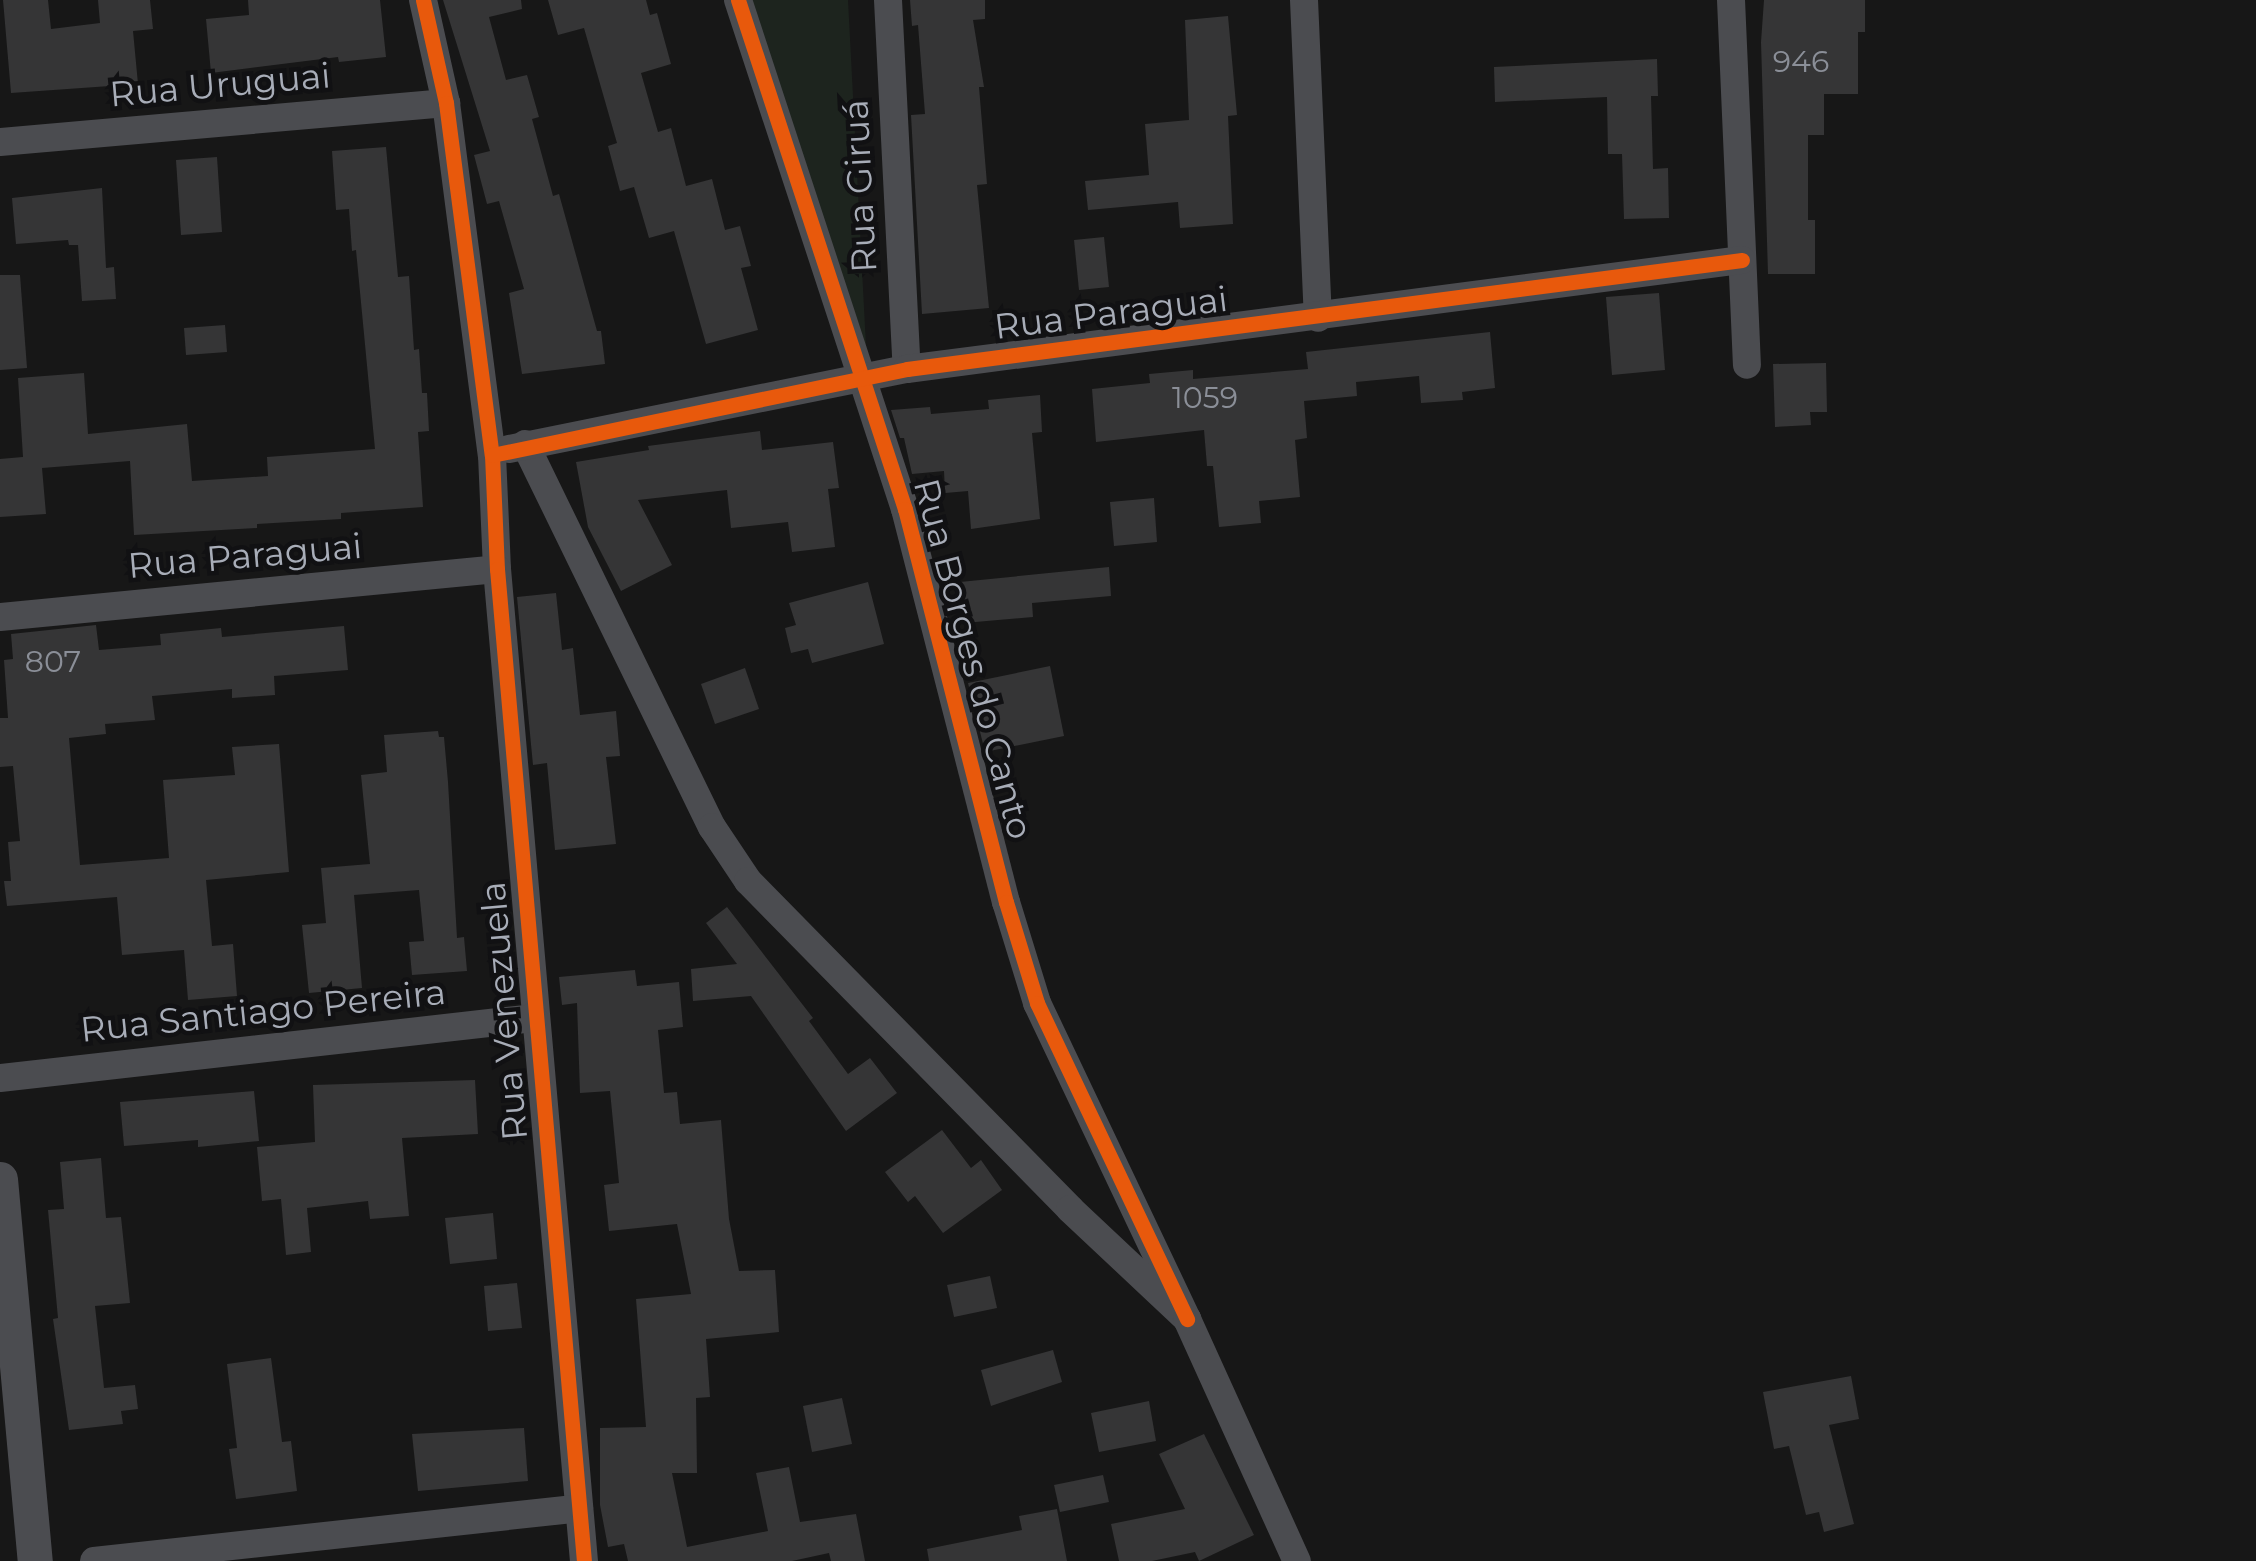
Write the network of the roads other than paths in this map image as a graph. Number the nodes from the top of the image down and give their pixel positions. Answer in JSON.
{"nodes":[{"id":1,"x":424,"y":0,"type":"edge"},
{"id":2,"x":738,"y":0,"type":"edge"},
{"id":3,"x":888,"y":0,"type":"edge"},
{"id":4,"x":1304,"y":0,"type":"edge"},
{"id":5,"x":1731,"y":0,"type":"edge"},
{"id":6,"x":446,"y":103,"type":"junction"},
{"id":7,"x":0,"y":142,"type":"edge"},
{"id":8,"x":1742,"y":260,"type":"junction"},
{"id":9,"x":1318,"y":318,"type":"junction"},
{"id":10,"x":1747,"y":366,"type":"dead end"},
{"id":11,"x":907,"y":369,"type":"junction"},
{"id":12,"x":863,"y":376,"type":"junction"},
{"id":13,"x":526,"y":444,"type":"junction"},
{"id":14,"x":492,"y":455,"type":"junction"},
{"id":15,"x":497,"y":570,"type":"junction"},
{"id":16,"x":0,"y":617,"type":"edge"},
{"id":17,"x":534,"y":1018,"type":"junction"},
{"id":18,"x":0,"y":1078,"type":"edge"},
{"id":19,"x":0,"y":1179,"type":"edge"},
{"id":20,"x":1186,"y":1319,"type":"junction"},
{"id":21,"x":579,"y":1508,"type":"junction"},
{"id":22,"x":35,"y":1561,"type":"edge"},
{"id":23,"x":94,"y":1561,"type":"edge"},
{"id":24,"x":584,"y":1561,"type":"edge"},
{"id":25,"x":1297,"y":1561,"type":"edge"}],
"edges":[{"from":1,"to":6,"type":"street","name":"Rua Venezuela"},
{"from":2,"to":12,"type":"street","name":"Rua Borges do Canto"},
{"from":3,"to":11,"type":"street","name":"Rua Giruá"},
{"from":4,"to":9,"type":"street"},
{"from":5,"to":8,"type":"street"},
{"from":6,"to":7,"type":"street","name":"Rua Uruguai"},
{"from":6,"to":14,"type":"street","name":"Rua Venezuela"},
{"from":8,"to":9,"type":"street","name":"Rua Paraguai"},
{"from":8,"to":10,"type":"street"},
{"from":9,"to":11,"type":"street","name":"Rua Paraguai"},
{"from":11,"to":12,"type":"street","name":"Rua Paraguai"},
{"from":12,"to":13,"type":"street","name":"Rua Paraguai"},
{"from":12,"to":20,"type":"street","name":"Rua Borges do Canto"},
{"from":13,"to":14,"type":"street","name":"Rua Paraguai"},
{"from":13,"to":20,"type":"street"},
{"from":14,"to":15,"type":"street","name":"Rua Venezuela"},
{"from":15,"to":16,"type":"street","name":"Rua Paraguai"},
{"from":15,"to":17,"type":"street","name":"Rua Venezuela"},
{"from":17,"to":18,"type":"street","name":"Rua Santiago Pereira"},
{"from":17,"to":21,"type":"street","name":"Rua Venezuela"},
{"from":19,"to":22,"type":"street"},
{"from":20,"to":25,"type":"street","name":"Rua Borges do Canto"},
{"from":21,"to":23,"type":"street"},
{"from":21,"to":24,"type":"street","name":"Rua Venezuela"}]}
